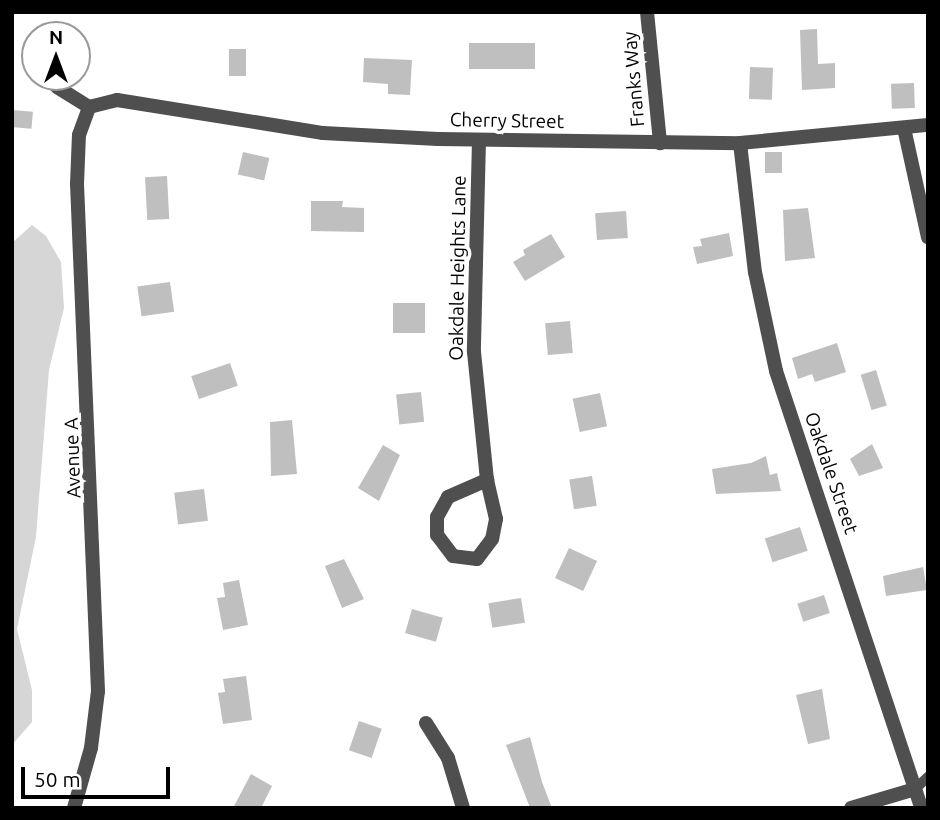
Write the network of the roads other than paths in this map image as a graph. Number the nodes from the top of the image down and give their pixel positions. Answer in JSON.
{"nodes":[{"id":1,"x":647,"y":12,"type":"edge"},
{"id":2,"x":63,"y":91,"type":"edge"},
{"id":3,"x":89,"y":107,"type":"junction"},
{"id":4,"x":928,"y":125,"type":"edge"},
{"id":5,"x":904,"y":128,"type":"junction"},
{"id":6,"x":479,"y":140,"type":"junction"},
{"id":7,"x":660,"y":143,"type":"junction"},
{"id":8,"x":740,"y":143,"type":"junction"},
{"id":9,"x":928,"y":237,"type":"edge"},
{"id":10,"x":487,"y":480,"type":"junction"},
{"id":11,"x":426,"y":723,"type":"dead end"},
{"id":12,"x":928,"y":777,"type":"edge"},
{"id":13,"x":915,"y":789,"type":"junction"},
{"id":14,"x":74,"y":808,"type":"edge"},
{"id":15,"x":463,"y":808,"type":"edge"},
{"id":16,"x":851,"y":808,"type":"edge"},
{"id":17,"x":921,"y":808,"type":"edge"}],
"edges":[{"from":1,"to":7,"type":"street","name":"Franks Way"},
{"from":2,"to":3,"type":"street"},
{"from":3,"to":6,"type":"street","name":"Cherry Street"},
{"from":3,"to":14,"type":"street","name":"Avenue A"},
{"from":4,"to":5,"type":"street","name":"Cherry Street"},
{"from":5,"to":8,"type":"street","name":"Cherry Street"},
{"from":5,"to":9,"type":"street"},
{"from":6,"to":7,"type":"street","name":"Cherry Street"},
{"from":6,"to":10,"type":"street","name":"Oakdale Heights Lane"},
{"from":7,"to":8,"type":"street","name":"Cherry Street"},
{"from":8,"to":13,"type":"street","name":"Oakdale Street"},
{"from":10,"to":10,"type":"street","name":"Oakdale Heights Lane"},
{"from":11,"to":15,"type":"street"},
{"from":12,"to":13,"type":"lane"},
{"from":13,"to":16,"type":"street"},
{"from":13,"to":17,"type":"street","name":"Oakdale Street"}]}
